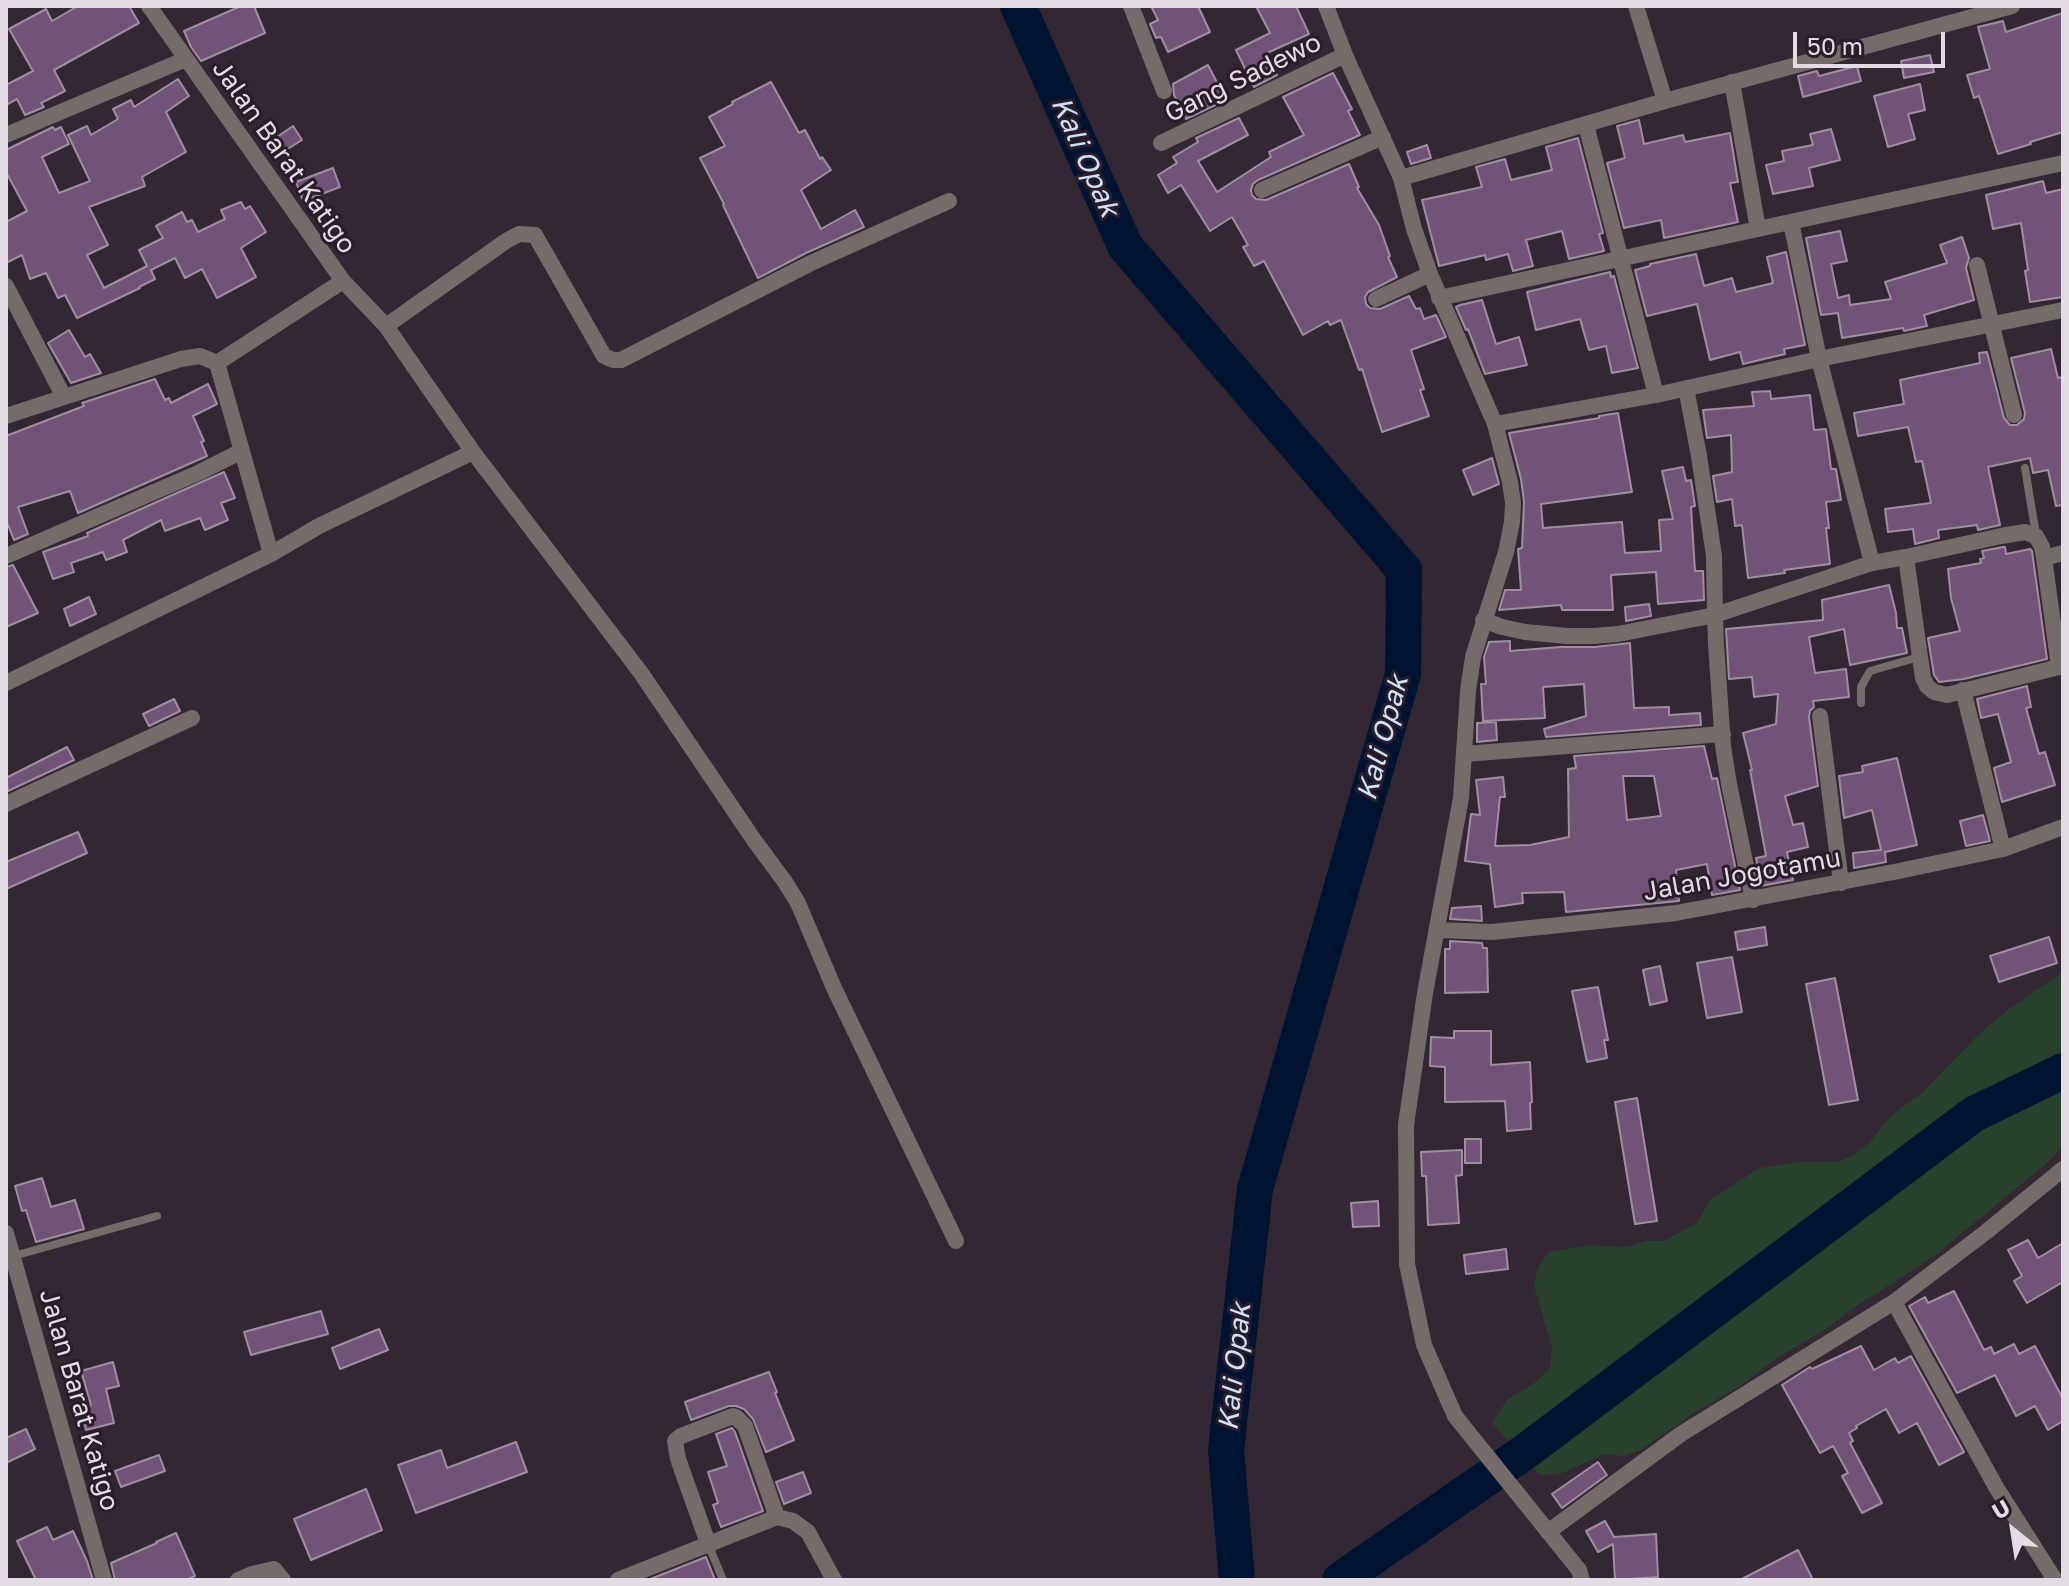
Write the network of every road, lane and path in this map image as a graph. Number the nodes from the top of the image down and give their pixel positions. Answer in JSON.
{"nodes":[{"id":1,"x":149,"y":6,"type":"edge"},
{"id":2,"x":1131,"y":6,"type":"edge"},
{"id":3,"x":1326,"y":6,"type":"edge"},
{"id":4,"x":1636,"y":6,"type":"edge"},
{"id":5,"x":2012,"y":6,"type":"edge"},
{"id":6,"x":1345,"y":55,"type":"junction"},
{"id":7,"x":186,"y":59,"type":"junction"},
{"id":8,"x":1732,"y":82,"type":"junction"},
{"id":9,"x":1164,"y":91,"type":"dead end"},
{"id":10,"x":1665,"y":101,"type":"junction"},
{"id":11,"x":1586,"y":125,"type":"junction"},
{"id":12,"x":6,"y":135,"type":"edge"},
{"id":13,"x":1383,"y":137,"type":"junction"},
{"id":14,"x":1161,"y":143,"type":"dead end"},
{"id":15,"x":2063,"y":163,"type":"edge"},
{"id":16,"x":1401,"y":178,"type":"junction"},
{"id":17,"x":1262,"y":190,"type":"dead end"},
{"id":18,"x":949,"y":201,"type":"dead end"},
{"id":19,"x":1791,"y":222,"type":"junction"},
{"id":20,"x":1758,"y":229,"type":"junction"},
{"id":21,"x":1621,"y":259,"type":"junction"},
{"id":22,"x":1977,"y":265,"type":"dead end"},
{"id":23,"x":1430,"y":274,"type":"junction"},
{"id":24,"x":343,"y":281,"type":"junction"},
{"id":25,"x":6,"y":286,"type":"edge"},
{"id":26,"x":1439,"y":298,"type":"junction"},
{"id":27,"x":1376,"y":299,"type":"dead end"},
{"id":28,"x":2063,"y":310,"type":"edge"},
{"id":29,"x":1991,"y":324,"type":"junction"},
{"id":30,"x":386,"y":326,"type":"junction"},
{"id":31,"x":1819,"y":359,"type":"junction"},
{"id":32,"x":217,"y":363,"type":"junction"},
{"id":33,"x":1686,"y":388,"type":"junction"},
{"id":34,"x":1656,"y":395,"type":"junction"},
{"id":35,"x":64,"y":397,"type":"junction"},
{"id":36,"x":2014,"y":415,"type":"dead end"},
{"id":37,"x":6,"y":416,"type":"edge"},
{"id":38,"x":1495,"y":424,"type":"junction"},
{"id":39,"x":242,"y":451,"type":"junction"},
{"id":40,"x":473,"y":452,"type":"junction"},
{"id":41,"x":2025,"y":468,"type":"dead end"},
{"id":42,"x":2036,"y":536,"type":"junction"},
{"id":43,"x":2063,"y":553,"type":"edge"},
{"id":44,"x":271,"y":554,"type":"junction"},
{"id":45,"x":6,"y":556,"type":"edge"},
{"id":46,"x":1906,"y":557,"type":"junction"},
{"id":47,"x":2044,"y":558,"type":"junction"},
{"id":48,"x":1872,"y":563,"type":"junction"},
{"id":49,"x":1715,"y":615,"type":"junction"},
{"id":50,"x":1483,"y":620,"type":"junction"},
{"id":51,"x":1920,"y":657,"type":"junction"},
{"id":52,"x":2061,"y":667,"type":"edge"},
{"id":53,"x":6,"y":683,"type":"edge"},
{"id":54,"x":1963,"y":690,"type":"junction"},
{"id":55,"x":1861,"y":703,"type":"dead end"},
{"id":56,"x":1820,"y":716,"type":"dead end"},
{"id":57,"x":192,"y":718,"type":"dead end"},
{"id":58,"x":1723,"y":734,"type":"junction"},
{"id":59,"x":1464,"y":754,"type":"junction"},
{"id":60,"x":6,"y":804,"type":"edge"},
{"id":61,"x":2056,"y":830,"type":"edge"},
{"id":62,"x":2003,"y":849,"type":"junction"},
{"id":63,"x":1841,"y":883,"type":"junction"},
{"id":64,"x":1753,"y":900,"type":"junction"},
{"id":65,"x":1438,"y":930,"type":"junction"},
{"id":66,"x":2063,"y":1169,"type":"edge"},
{"id":67,"x":157,"y":1216,"type":"dead end"},
{"id":68,"x":6,"y":1233,"type":"edge"},
{"id":69,"x":956,"y":1241,"type":"dead end"},
{"id":70,"x":10,"y":1257,"type":"edge"},
{"id":71,"x":1894,"y":1302,"type":"junction"},
{"id":72,"x":777,"y":1517,"type":"junction"},
{"id":73,"x":1548,"y":1532,"type":"junction"},
{"id":74,"x":709,"y":1546,"type":"junction"},
{"id":75,"x":104,"y":1580,"type":"edge"},
{"id":76,"x":238,"y":1580,"type":"edge"},
{"id":77,"x":283,"y":1580,"type":"edge"},
{"id":78,"x":618,"y":1580,"type":"edge"},
{"id":79,"x":723,"y":1580,"type":"edge"},
{"id":80,"x":834,"y":1580,"type":"edge"},
{"id":81,"x":1582,"y":1580,"type":"edge"},
{"id":82,"x":2055,"y":1580,"type":"edge"}],
"edges":[{"from":1,"to":7,"type":"street","name":"Jalan Barat Katigo"},
{"from":2,"to":9,"type":"street"},
{"from":3,"to":6,"type":"street"},
{"from":4,"to":10,"type":"street"},
{"from":5,"to":8,"type":"street"},
{"from":6,"to":13,"type":"street"},
{"from":6,"to":14,"type":"street","name":"Gang Sadewo"},
{"from":7,"to":12,"type":"street"},
{"from":7,"to":24,"type":"street","name":"Jalan Barat Katigo"},
{"from":8,"to":10,"type":"street"},
{"from":8,"to":20,"type":"street"},
{"from":10,"to":11,"type":"street"},
{"from":11,"to":16,"type":"street"},
{"from":11,"to":21,"type":"street"},
{"from":13,"to":16,"type":"street"},
{"from":13,"to":17,"type":"street"},
{"from":15,"to":19,"type":"street"},
{"from":16,"to":23,"type":"street"},
{"from":18,"to":30,"type":"street"},
{"from":19,"to":20,"type":"street"},
{"from":19,"to":31,"type":"street"},
{"from":20,"to":21,"type":"street"},
{"from":21,"to":26,"type":"street"},
{"from":21,"to":34,"type":"street"},
{"from":22,"to":29,"type":"street"},
{"from":23,"to":26,"type":"street"},
{"from":23,"to":27,"type":"street"},
{"from":24,"to":30,"type":"street"},
{"from":24,"to":32,"type":"street","name":"Jalan Barat Katigo"},
{"from":25,"to":35,"type":"street"},
{"from":26,"to":38,"type":"street"},
{"from":28,"to":29,"type":"street"},
{"from":29,"to":31,"type":"street"},
{"from":29,"to":36,"type":"street"},
{"from":30,"to":40,"type":"street"},
{"from":31,"to":33,"type":"street"},
{"from":31,"to":48,"type":"street"},
{"from":32,"to":35,"type":"street"},
{"from":32,"to":39,"type":"street"},
{"from":33,"to":34,"type":"street"},
{"from":33,"to":49,"type":"street"},
{"from":34,"to":38,"type":"street"},
{"from":35,"to":37,"type":"street"},
{"from":38,"to":50,"type":"street"},
{"from":39,"to":44,"type":"street"},
{"from":39,"to":45,"type":"street"},
{"from":40,"to":44,"type":"street"},
{"from":40,"to":69,"type":"street"},
{"from":41,"to":42,"type":"lane"},
{"from":42,"to":46,"type":"street"},
{"from":42,"to":47,"type":"street"},
{"from":43,"to":47,"type":"street"},
{"from":44,"to":53,"type":"street"},
{"from":46,"to":48,"type":"street"},
{"from":46,"to":51,"type":"street"},
{"from":47,"to":52,"type":"street"},
{"from":48,"to":49,"type":"street"},
{"from":49,"to":50,"type":"street"},
{"from":49,"to":58,"type":"street"},
{"from":50,"to":59,"type":"street"},
{"from":51,"to":54,"type":"street"},
{"from":51,"to":55,"type":"lane"},
{"from":52,"to":54,"type":"street"},
{"from":54,"to":62,"type":"street"},
{"from":56,"to":63,"type":"street"},
{"from":57,"to":60,"type":"street"},
{"from":58,"to":59,"type":"street"},
{"from":58,"to":64,"type":"street"},
{"from":59,"to":65,"type":"street"},
{"from":61,"to":62,"type":"street","name":"Jalan Jogotamu"},
{"from":62,"to":63,"type":"street","name":"Jalan Jogotamu"},
{"from":63,"to":64,"type":"street","name":"Jalan Jogotamu"},
{"from":64,"to":65,"type":"street","name":"Jalan Jogotamu"},
{"from":65,"to":73,"type":"street"},
{"from":66,"to":71,"type":"street"},
{"from":67,"to":70,"type":"lane"},
{"from":68,"to":70,"type":"street","name":"Jalan Barat Katigo"},
{"from":70,"to":75,"type":"street","name":"Jalan Barat Katigo"},
{"from":71,"to":73,"type":"street"},
{"from":71,"to":82,"type":"street"},
{"from":72,"to":74,"type":"street"},
{"from":72,"to":74,"type":"street"},
{"from":72,"to":80,"type":"street"},
{"from":73,"to":81,"type":"street"},
{"from":74,"to":78,"type":"street"},
{"from":74,"to":79,"type":"lane"},
{"from":76,"to":77,"type":"street"}]}
